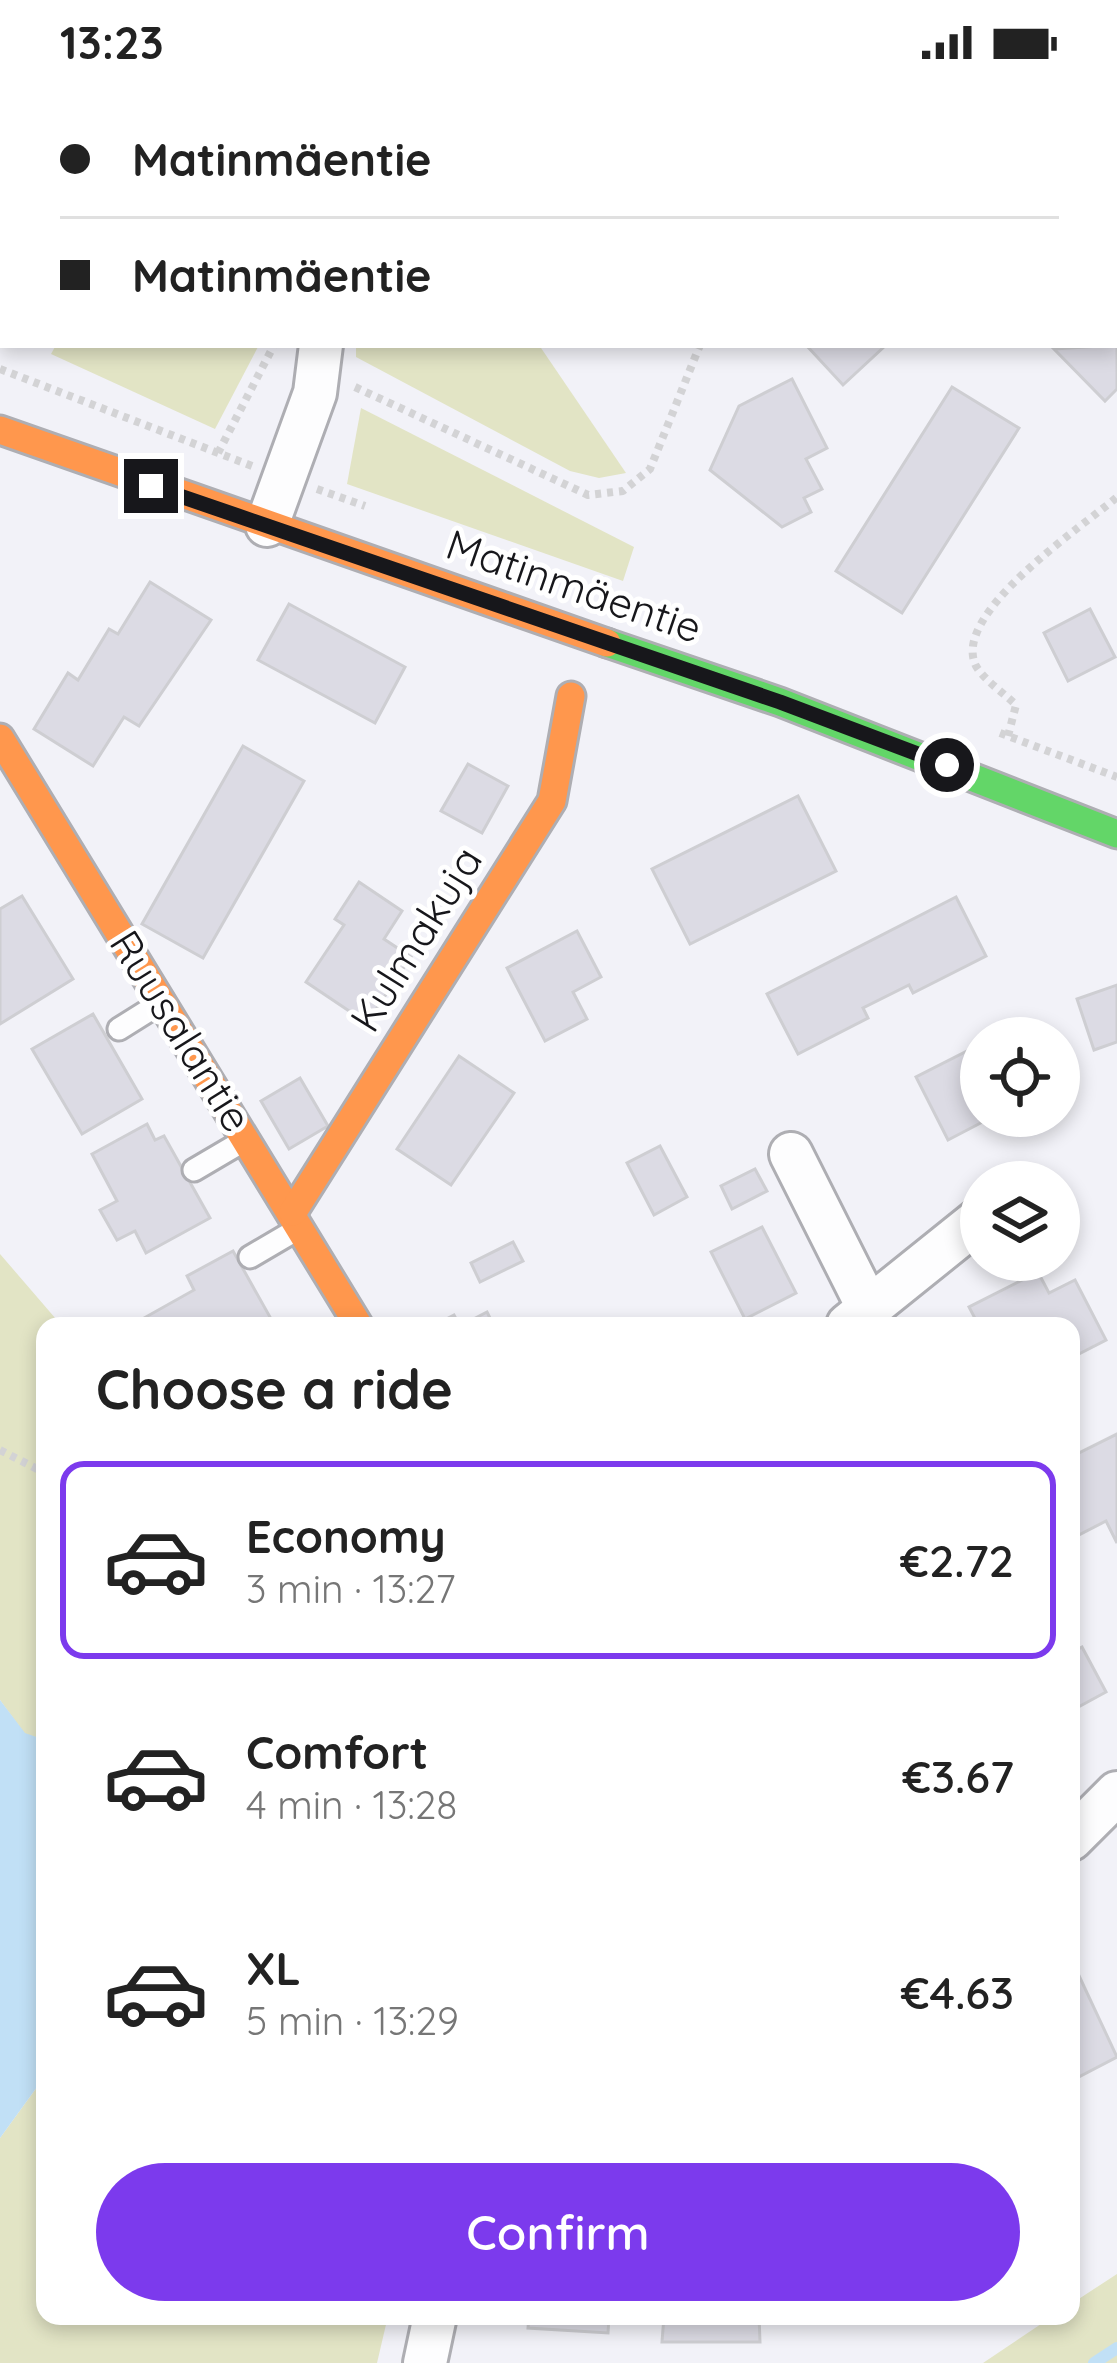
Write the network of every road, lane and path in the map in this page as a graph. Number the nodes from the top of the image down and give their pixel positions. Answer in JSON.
{"nodes":[{"id":1,"x":272,"y":348,"type":"edge"},
{"id":2,"x":322,"y":348,"type":"edge"},
{"id":3,"x":699,"y":348,"type":"edge"},
{"id":4,"x":347,"y":384,"type":"dead end"},
{"id":5,"x":0,"y":430,"type":"edge"},
{"id":6,"x":218,"y":453,"type":"dead end"},
{"id":7,"x":1117,"y":497,"type":"edge"},
{"id":8,"x":267,"y":525,"type":"junction"},
{"id":9,"x":572,"y":696,"type":"dead end"},
{"id":10,"x":1008,"y":736,"type":"dead end"},
{"id":11,"x":4,"y":754,"type":"edge"},
{"id":12,"x":1117,"y":833,"type":"edge"},
{"id":13,"x":163,"y":1001,"type":"junction"},
{"id":14,"x":118,"y":1029,"type":"dead end"},
{"id":15,"x":248,"y":1138,"type":"junction"},
{"id":16,"x":791,"y":1154,"type":"dead end"},
{"id":17,"x":194,"y":1170,"type":"dead end"},
{"id":18,"x":297,"y":1219,"type":"junction"},
{"id":19,"x":960,"y":1235,"type":"edge"},
{"id":20,"x":250,"y":1257,"type":"dead end"},
{"id":21,"x":354,"y":1317,"type":"edge"},
{"id":22,"x":858,"y":1317,"type":"edge"},
{"id":23,"x":0,"y":1450,"type":"edge"},
{"id":24,"x":36,"y":1468,"type":"edge"},
{"id":25,"x":1117,"y":1793,"type":"edge"},
{"id":26,"x":1080,"y":1830,"type":"edge"},
{"id":27,"x":433,"y":2325,"type":"edge"},
{"id":28,"x":425,"y":2363,"type":"edge"}],
"edges":[{"from":1,"to":6,"type":"path"},
{"from":2,"to":8,"type":"street"},
{"from":3,"to":4,"type":"path"},
{"from":5,"to":8,"type":"street","name":"Matinmäentie"},
{"from":7,"to":10,"type":"path"},
{"from":8,"to":12,"type":"street","name":"Matinmäentie"},
{"from":9,"to":18,"type":"street","name":"Kulmakuja"},
{"from":11,"to":13,"type":"street","name":"Ruusalantie"},
{"from":13,"to":14,"type":"lane"},
{"from":13,"to":15,"type":"street","name":"Ruusalantie"},
{"from":15,"to":17,"type":"lane"},
{"from":15,"to":18,"type":"street","name":"Ruusalantie"},
{"from":16,"to":22,"type":"street"},
{"from":18,"to":20,"type":"lane"},
{"from":18,"to":21,"type":"street","name":"Ruusalantie"},
{"from":19,"to":22,"type":"street"},
{"from":23,"to":24,"type":"path"},
{"from":25,"to":26,"type":"street"},
{"from":27,"to":28,"type":"street"}]}
